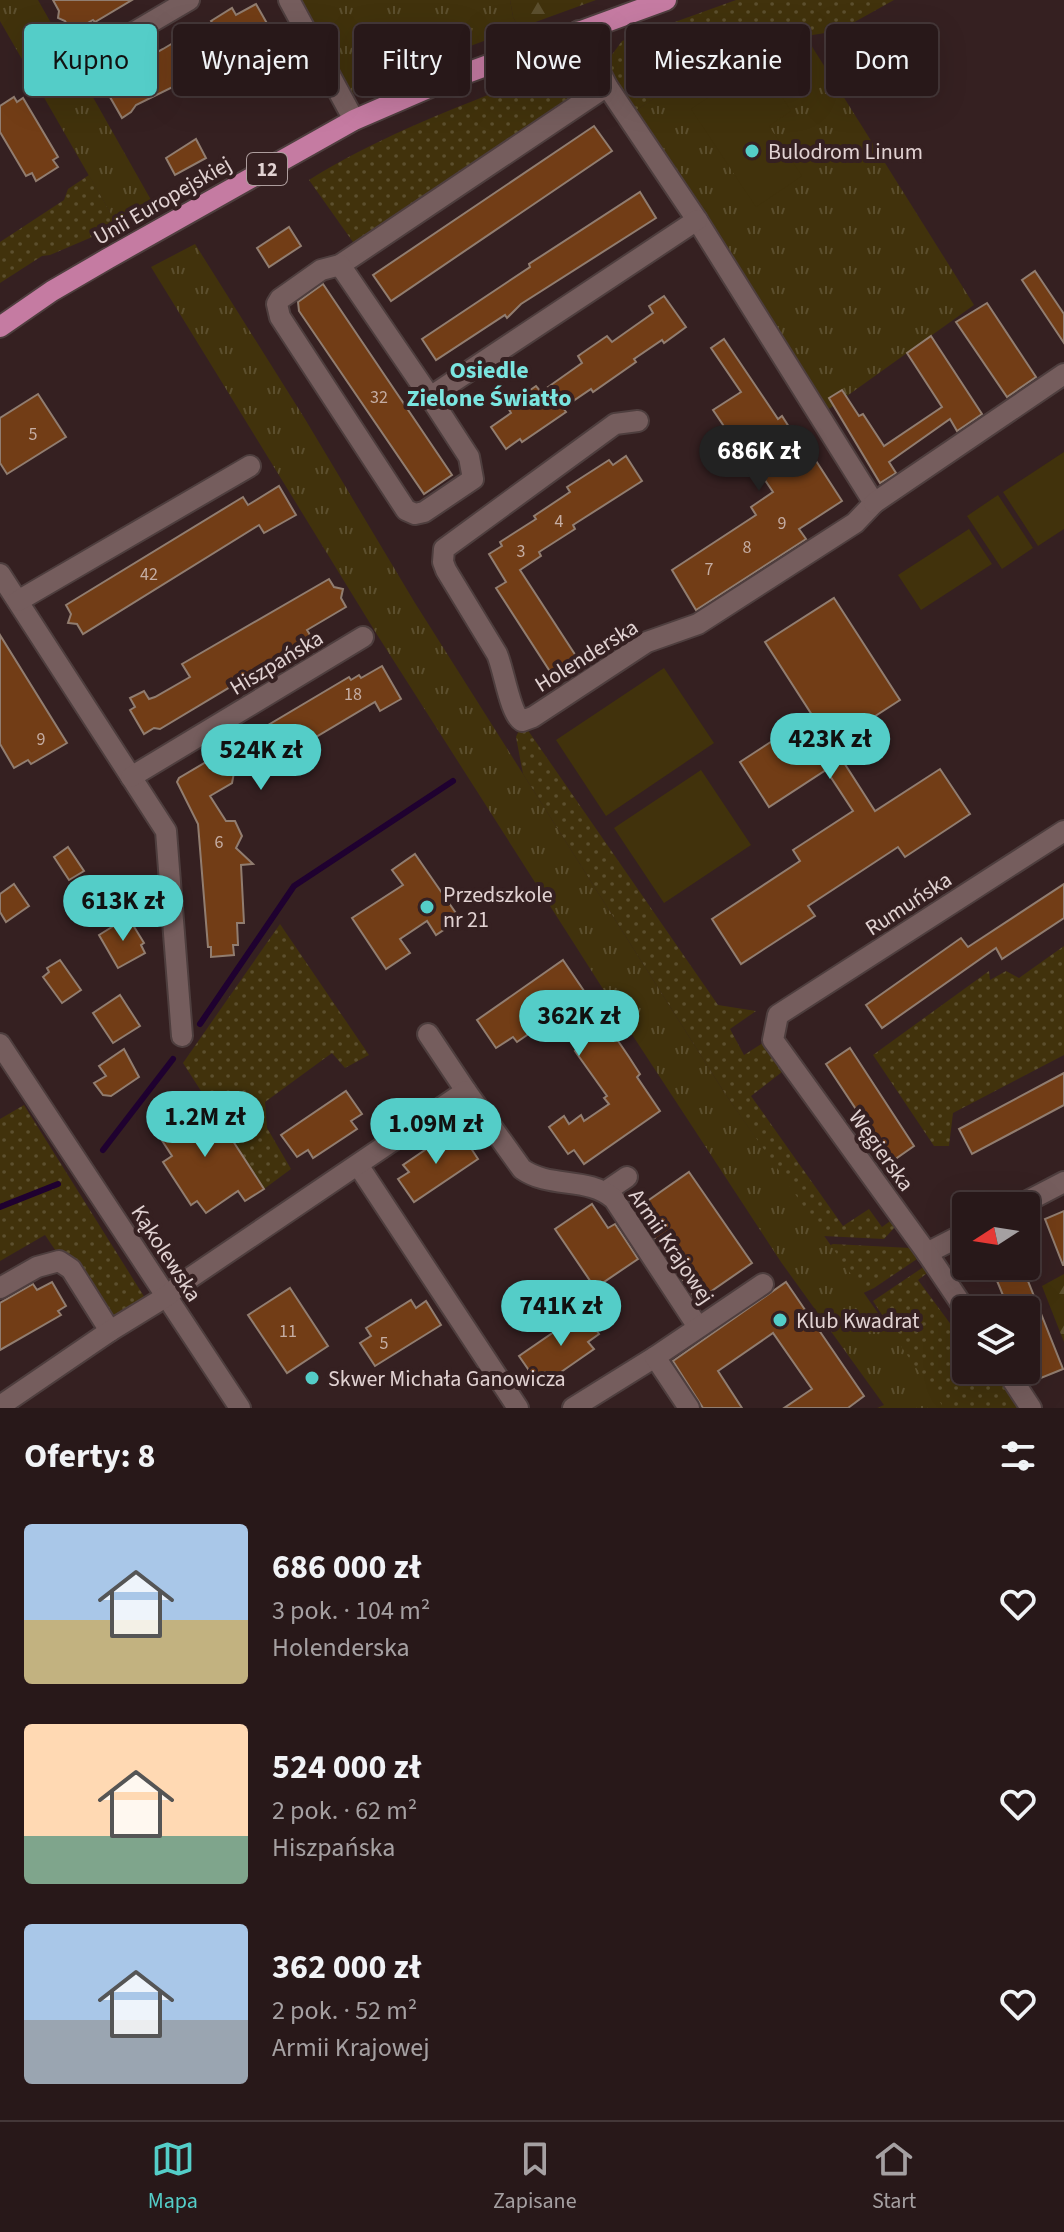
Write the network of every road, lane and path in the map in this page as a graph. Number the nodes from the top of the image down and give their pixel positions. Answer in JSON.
{"nodes":[{"id":1,"x":189,"y":0,"type":"edge"},
{"id":2,"x":289,"y":0,"type":"edge"},
{"id":3,"x":666,"y":0,"type":"edge"},
{"id":4,"x":148,"y":24,"type":"edge"},
{"id":5,"x":599,"y":24,"type":"edge"},
{"id":6,"x":486,"y":66,"type":"edge"},
{"id":7,"x":610,"y":90,"type":"edge"},
{"id":8,"x":592,"y":96,"type":"edge"},
{"id":9,"x":354,"y":120,"type":"junction"},
{"id":10,"x":697,"y":220,"type":"junction"},
{"id":11,"x":340,"y":265,"type":"junction"},
{"id":12,"x":0,"y":327,"type":"edge"},
{"id":13,"x":1064,"y":374,"type":"edge"},
{"id":14,"x":430,"y":397,"type":"junction"},
{"id":15,"x":638,"y":421,"type":"dead end"},
{"id":16,"x":250,"y":466,"type":"dead end"},
{"id":17,"x":874,"y":503,"type":"junction"},
{"id":18,"x":0,"y":574,"type":"edge"},
{"id":19,"x":18,"y":601,"type":"junction"},
{"id":20,"x":363,"y":637,"type":"dead end"},
{"id":21,"x":131,"y":777,"type":"junction"},
{"id":22,"x":1064,"y":831,"type":"edge"},
{"id":23,"x":778,"y":1015,"type":"joint"},
{"id":24,"x":428,"y":1034,"type":"dead end"},
{"id":25,"x":182,"y":1036,"type":"dead end"},
{"id":26,"x":0,"y":1044,"type":"edge"},
{"id":27,"x":466,"y":1091,"type":"junction"},
{"id":28,"x":358,"y":1165,"type":"junction"},
{"id":29,"x":627,"y":1177,"type":"dead end"},
{"id":30,"x":1064,"y":1182,"type":"edge"},
{"id":31,"x":605,"y":1192,"type":"junction"},
{"id":32,"x":1040,"y":1195,"type":"edge"},
{"id":33,"x":952,"y":1240,"type":"edge"},
{"id":34,"x":927,"y":1253,"type":"junction"},
{"id":35,"x":763,"y":1284,"type":"dead end"},
{"id":36,"x":0,"y":1288,"type":"edge"},
{"id":37,"x":167,"y":1296,"type":"junction"},
{"id":38,"x":956,"y":1296,"type":"edge"},
{"id":39,"x":698,"y":1327,"type":"junction"},
{"id":40,"x":110,"y":1331,"type":"junction"},
{"id":41,"x":655,"y":1357,"type":"junction"},
{"id":42,"x":1015,"y":1384,"type":"edge"},
{"id":43,"x":0,"y":1406,"type":"edge"},
{"id":44,"x":240,"y":1408,"type":"edge"},
{"id":45,"x":518,"y":1408,"type":"edge"},
{"id":46,"x":573,"y":1408,"type":"edge"},
{"id":47,"x":689,"y":1408,"type":"edge"},
{"id":48,"x":1031,"y":1408,"type":"edge"}],
"edges":[{"from":1,"to":4,"type":"street"},
{"from":2,"to":9,"type":"street"},
{"from":3,"to":5,"type":"main road","name":"Unii Europejskiej","number":"12"},
{"from":6,"to":9,"type":"main road","name":"Unii Europejskiej","number":"12"},
{"from":7,"to":10,"type":"street"},
{"from":8,"to":11,"type":"street"},
{"from":9,"to":12,"type":"main road","name":"Unii Europejskiej","number":"12"},
{"from":10,"to":14,"type":"street"},
{"from":10,"to":17,"type":"street"},
{"from":11,"to":14,"type":"street"},
{"from":11,"to":14,"type":"street"},
{"from":13,"to":17,"type":"street","name":"Holenderska"},
{"from":15,"to":17,"type":"street","name":"Holenderska"},
{"from":16,"to":19,"type":"street"},
{"from":18,"to":19,"type":"street"},
{"from":19,"to":21,"type":"street"},
{"from":20,"to":21,"type":"street","name":"Hiszpańska"},
{"from":21,"to":25,"type":"street"},
{"from":22,"to":23,"type":"street","name":"Rumuńska"},
{"from":23,"to":34,"type":"street","name":"Węgierska"},
{"from":24,"to":27,"type":"street","name":"Armii Krajowej"},
{"from":26,"to":37,"type":"street","name":"Kąkolewska"},
{"from":27,"to":28,"type":"street"},
{"from":27,"to":31,"type":"street","name":"Armii Krajowej"},
{"from":28,"to":37,"type":"street"},
{"from":28,"to":45,"type":"street"},
{"from":29,"to":31,"type":"street","name":"Armii Krajowej"},
{"from":30,"to":32,"type":"street"},
{"from":31,"to":39,"type":"street","name":"Armii Krajowej"},
{"from":33,"to":34,"type":"street"},
{"from":34,"to":38,"type":"street","name":"Węgierska"},
{"from":35,"to":39,"type":"street","name":"Armii Krajowej"},
{"from":36,"to":40,"type":"street"},
{"from":37,"to":40,"type":"street"},
{"from":37,"to":44,"type":"street","name":"Kąkolewska"},
{"from":39,"to":41,"type":"street","name":"Armii Krajowej"},
{"from":40,"to":43,"type":"street"},
{"from":41,"to":46,"type":"street","name":"Armii Krajowej"},
{"from":41,"to":47,"type":"street"},
{"from":42,"to":48,"type":"street"}]}
